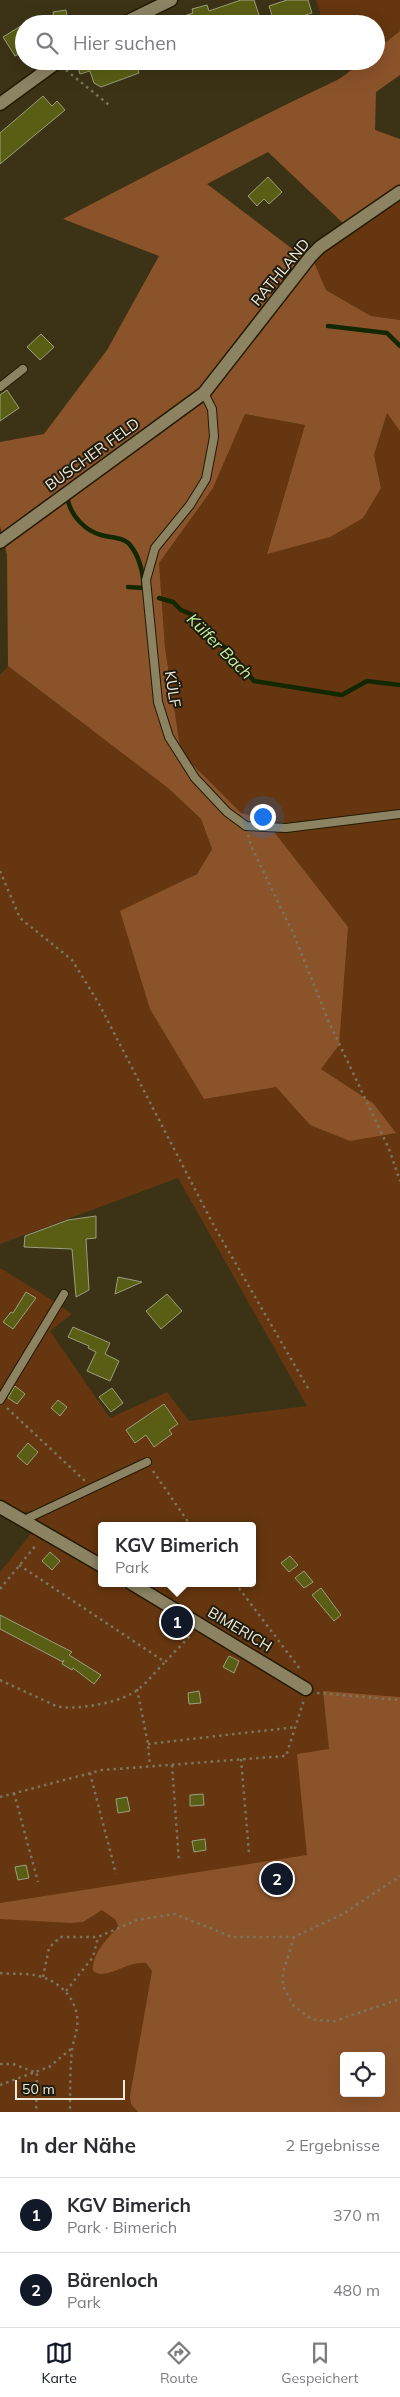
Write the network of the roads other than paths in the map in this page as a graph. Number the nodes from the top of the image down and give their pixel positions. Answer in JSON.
{"nodes":[{"id":1,"x":171,"y":0,"type":"edge"},
{"id":2,"x":140,"y":15,"type":"edge"},
{"id":3,"x":48,"y":70,"type":"edge"},
{"id":4,"x":0,"y":104,"type":"edge"},
{"id":5,"x":400,"y":192,"type":"edge"},
{"id":6,"x":23,"y":369,"type":"dead end"},
{"id":7,"x":0,"y":387,"type":"edge"},
{"id":8,"x":204,"y":393,"type":"junction"},
{"id":9,"x":0,"y":542,"type":"edge"},
{"id":10,"x":400,"y":814,"type":"edge"},
{"id":11,"x":64,"y":1294,"type":"dead end"},
{"id":12,"x":0,"y":1401,"type":"edge"},
{"id":13,"x":147,"y":1462,"type":"road end"},
{"id":14,"x":0,"y":1507,"type":"edge"},
{"id":15,"x":24,"y":1520,"type":"junction"},
{"id":16,"x":98,"y":1564,"type":"edge"},
{"id":17,"x":137,"y":1587,"type":"edge"},
{"id":18,"x":306,"y":1689,"type":"road end"}],
"edges":[{"from":1,"to":2,"type":"street"},
{"from":3,"to":4,"type":"street"},
{"from":5,"to":8,"type":"street","name":"RATHLAND"},
{"from":6,"to":7,"type":"lane"},
{"from":8,"to":9,"type":"street","name":"BUSCHER FELD"},
{"from":8,"to":10,"type":"lane","name":"KÜLF"},
{"from":11,"to":12,"type":"lane"},
{"from":13,"to":15,"type":"lane"},
{"from":14,"to":15,"type":"street"},
{"from":15,"to":16,"type":"street"},
{"from":17,"to":18,"type":"street","name":"BIMERICH"}]}
